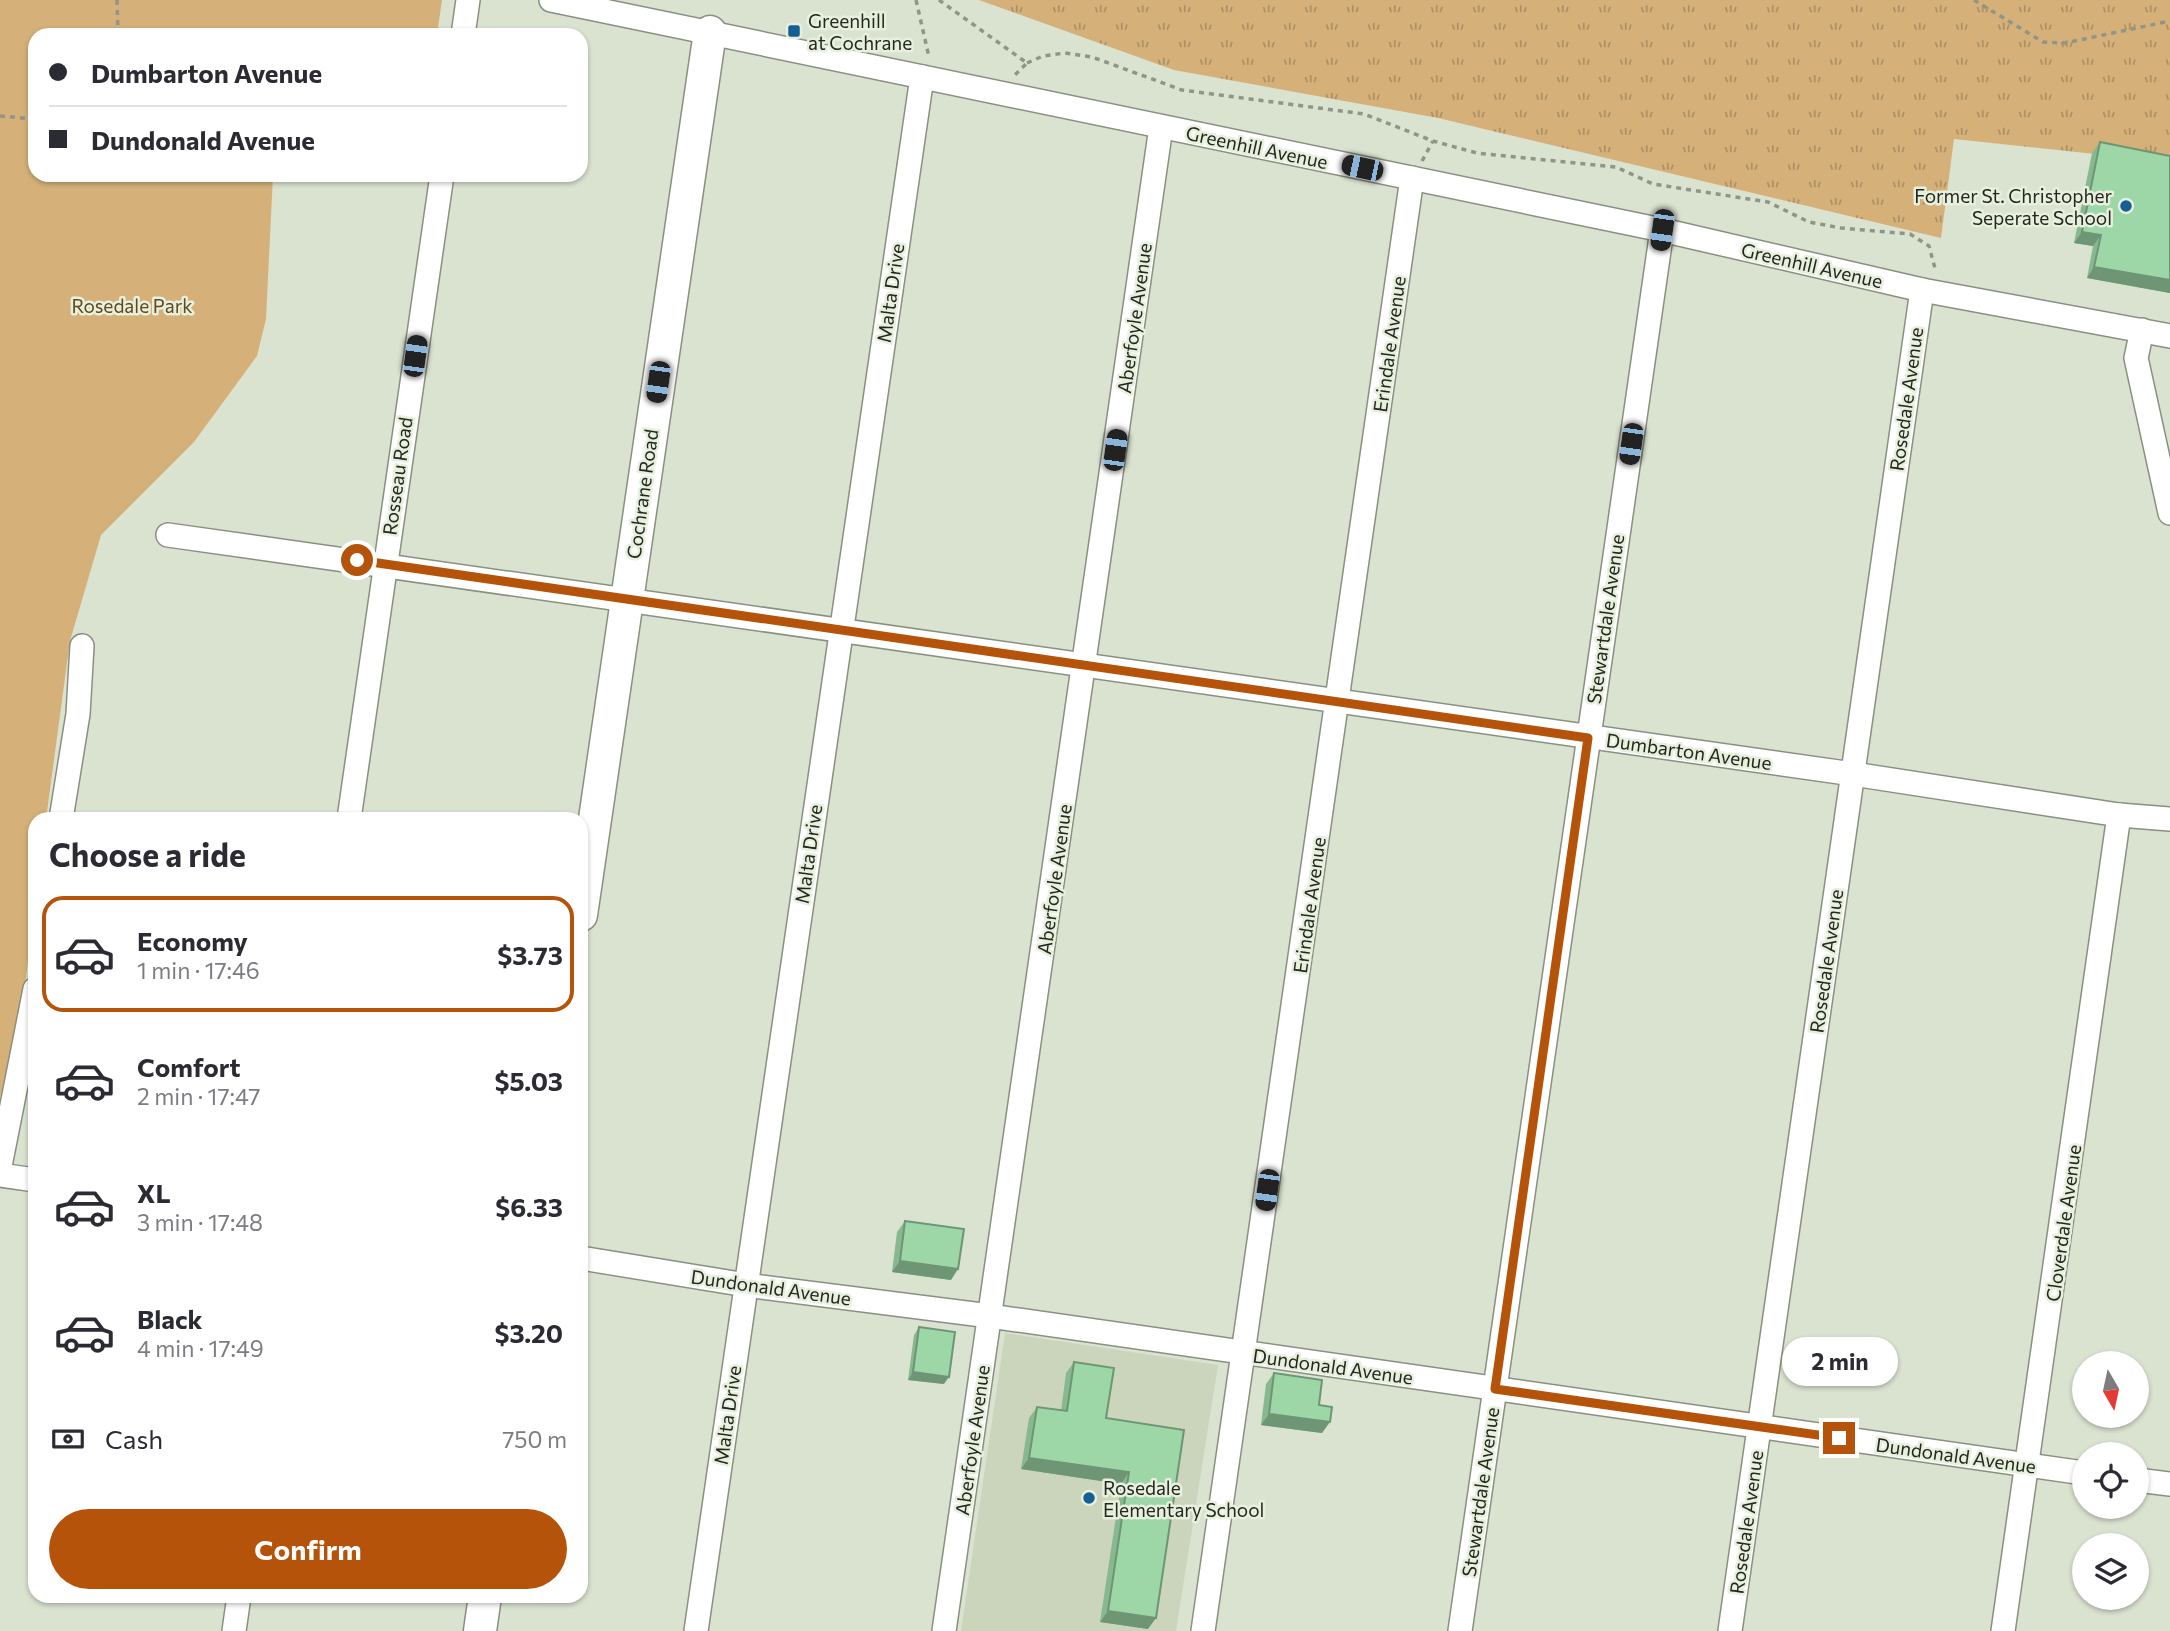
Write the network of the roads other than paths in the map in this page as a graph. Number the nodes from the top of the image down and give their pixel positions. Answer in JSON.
{"nodes":[{"id":1,"x":468,"y":0,"type":"edge"},
{"id":2,"x":551,"y":0,"type":"edge"},
{"id":3,"x":464,"y":28,"type":"edge"},
{"id":4,"x":710,"y":32,"type":"junction"},
{"id":5,"x":925,"y":68,"type":"junction"},
{"id":6,"x":1161,"y":127,"type":"junction"},
{"id":7,"x":1412,"y":178,"type":"junction"},
{"id":8,"x":441,"y":182,"type":"edge"},
{"id":9,"x":1662,"y":230,"type":"junction"},
{"id":10,"x":1922,"y":290,"type":"junction"},
{"id":11,"x":2142,"y":330,"type":"junction"},
{"id":12,"x":2170,"y":336,"type":"edge"},
{"id":13,"x":2170,"y":513,"type":"edge"},
{"id":14,"x":169,"y":535,"type":"dead end"},
{"id":15,"x":384,"y":564,"type":"junction"},
{"id":16,"x":626,"y":598,"type":"junction"},
{"id":17,"x":841,"y":629,"type":"junction"},
{"id":18,"x":82,"y":646,"type":"dead end"},
{"id":19,"x":1085,"y":665,"type":"junction"},
{"id":20,"x":1339,"y":701,"type":"junction"},
{"id":21,"x":1588,"y":738,"type":"junction"},
{"id":22,"x":1853,"y":774,"type":"junction"},
{"id":23,"x":62,"y":812,"type":"edge"},
{"id":24,"x":350,"y":812,"type":"edge"},
{"id":25,"x":2119,"y":814,"type":"junction"},
{"id":26,"x":2170,"y":819,"type":"edge"},
{"id":27,"x":588,"y":866,"type":"edge"},
{"id":28,"x":28,"y":1024,"type":"edge"},
{"id":29,"x":0,"y":1166,"type":"edge"},
{"id":30,"x":0,"y":1175,"type":"edge"},
{"id":31,"x":28,"y":1179,"type":"edge"},
{"id":32,"x":588,"y":1259,"type":"edge"},
{"id":33,"x":747,"y":1285,"type":"junction"},
{"id":34,"x":990,"y":1316,"type":"junction"},
{"id":35,"x":1243,"y":1353,"type":"junction"},
{"id":36,"x":1495,"y":1389,"type":"junction"},
{"id":37,"x":1759,"y":1427,"type":"junction"},
{"id":38,"x":2027,"y":1465,"type":"junction"},
{"id":39,"x":2072,"y":1471,"type":"edge"},
{"id":40,"x":2149,"y":1482,"type":"edge"},
{"id":41,"x":2170,"y":1485,"type":"edge"},
{"id":42,"x":238,"y":1603,"type":"edge"},
{"id":43,"x":484,"y":1603,"type":"edge"},
{"id":44,"x":234,"y":1631,"type":"edge"},
{"id":45,"x":480,"y":1631,"type":"edge"},
{"id":46,"x":696,"y":1631,"type":"edge"},
{"id":47,"x":944,"y":1631,"type":"edge"},
{"id":48,"x":1203,"y":1631,"type":"edge"},
{"id":49,"x":1460,"y":1631,"type":"edge"},
{"id":50,"x":1730,"y":1631,"type":"edge"},
{"id":51,"x":2003,"y":1631,"type":"edge"}],
"edges":[{"from":1,"to":3,"type":"street"},
{"from":2,"to":4,"type":"street","name":"Greenhill Avenue"},
{"from":4,"to":5,"type":"street","name":"Greenhill Avenue"},
{"from":4,"to":16,"type":"street","name":"Cochrane Road"},
{"from":5,"to":6,"type":"street","name":"Greenhill Avenue"},
{"from":5,"to":17,"type":"street","name":"Malta Drive"},
{"from":6,"to":7,"type":"street","name":"Greenhill Avenue"},
{"from":6,"to":19,"type":"street","name":"Aberfoyle Avenue"},
{"from":7,"to":9,"type":"street","name":"Greenhill Avenue"},
{"from":7,"to":20,"type":"street","name":"Erindale Avenue"},
{"from":8,"to":15,"type":"street","name":"Rosseau Road"},
{"from":9,"to":10,"type":"street","name":"Greenhill Avenue"},
{"from":9,"to":21,"type":"street","name":"Stewartdale Avenue"},
{"from":10,"to":11,"type":"street","name":"Greenhill Avenue"},
{"from":10,"to":22,"type":"street","name":"Rosedale Avenue"},
{"from":11,"to":12,"type":"street","name":"Greenhill Avenue"},
{"from":11,"to":13,"type":"street"},
{"from":14,"to":15,"type":"street","name":"Dumbarton Avenue"},
{"from":15,"to":16,"type":"street","name":"Dumbarton Avenue"},
{"from":15,"to":24,"type":"street","name":"Rosseau Road"},
{"from":16,"to":17,"type":"street","name":"Dumbarton Avenue"},
{"from":16,"to":27,"type":"street","name":"Cochrane Road"},
{"from":17,"to":19,"type":"street","name":"Dumbarton Avenue"},
{"from":17,"to":33,"type":"street","name":"Malta Drive"},
{"from":18,"to":23,"type":"street"},
{"from":19,"to":20,"type":"street","name":"Dumbarton Avenue"},
{"from":19,"to":34,"type":"street","name":"Aberfoyle Avenue"},
{"from":20,"to":21,"type":"street","name":"Dumbarton Avenue"},
{"from":20,"to":35,"type":"street","name":"Erindale Avenue"},
{"from":21,"to":22,"type":"street","name":"Dumbarton Avenue"},
{"from":21,"to":36,"type":"street","name":"Stewartdale Avenue"},
{"from":22,"to":25,"type":"street","name":"Dumbarton Avenue"},
{"from":22,"to":37,"type":"street","name":"Rosedale Avenue"},
{"from":25,"to":26,"type":"street","name":"Dumbarton Avenue"},
{"from":25,"to":38,"type":"street","name":"Cloverdale Avenue"},
{"from":28,"to":29,"type":"street"},
{"from":30,"to":31,"type":"street"},
{"from":32,"to":33,"type":"street","name":"Dundonald Avenue"},
{"from":33,"to":34,"type":"street","name":"Dundonald Avenue"},
{"from":33,"to":46,"type":"street","name":"Malta Drive"},
{"from":34,"to":35,"type":"street","name":"Dundonald Avenue"},
{"from":34,"to":47,"type":"street","name":"Aberfoyle Avenue"},
{"from":35,"to":36,"type":"street","name":"Dundonald Avenue"},
{"from":35,"to":48,"type":"street","name":"Erindale Avenue"},
{"from":36,"to":37,"type":"street","name":"Dundonald Avenue"},
{"from":36,"to":49,"type":"street","name":"Stewartdale Avenue"},
{"from":37,"to":38,"type":"street","name":"Dundonald Avenue"},
{"from":37,"to":50,"type":"street","name":"Rosedale Avenue"},
{"from":38,"to":39,"type":"street","name":"Dundonald Avenue"},
{"from":38,"to":51,"type":"street","name":"Cloverdale Avenue"},
{"from":40,"to":41,"type":"street"},
{"from":42,"to":44,"type":"street"},
{"from":43,"to":45,"type":"street"}]}
